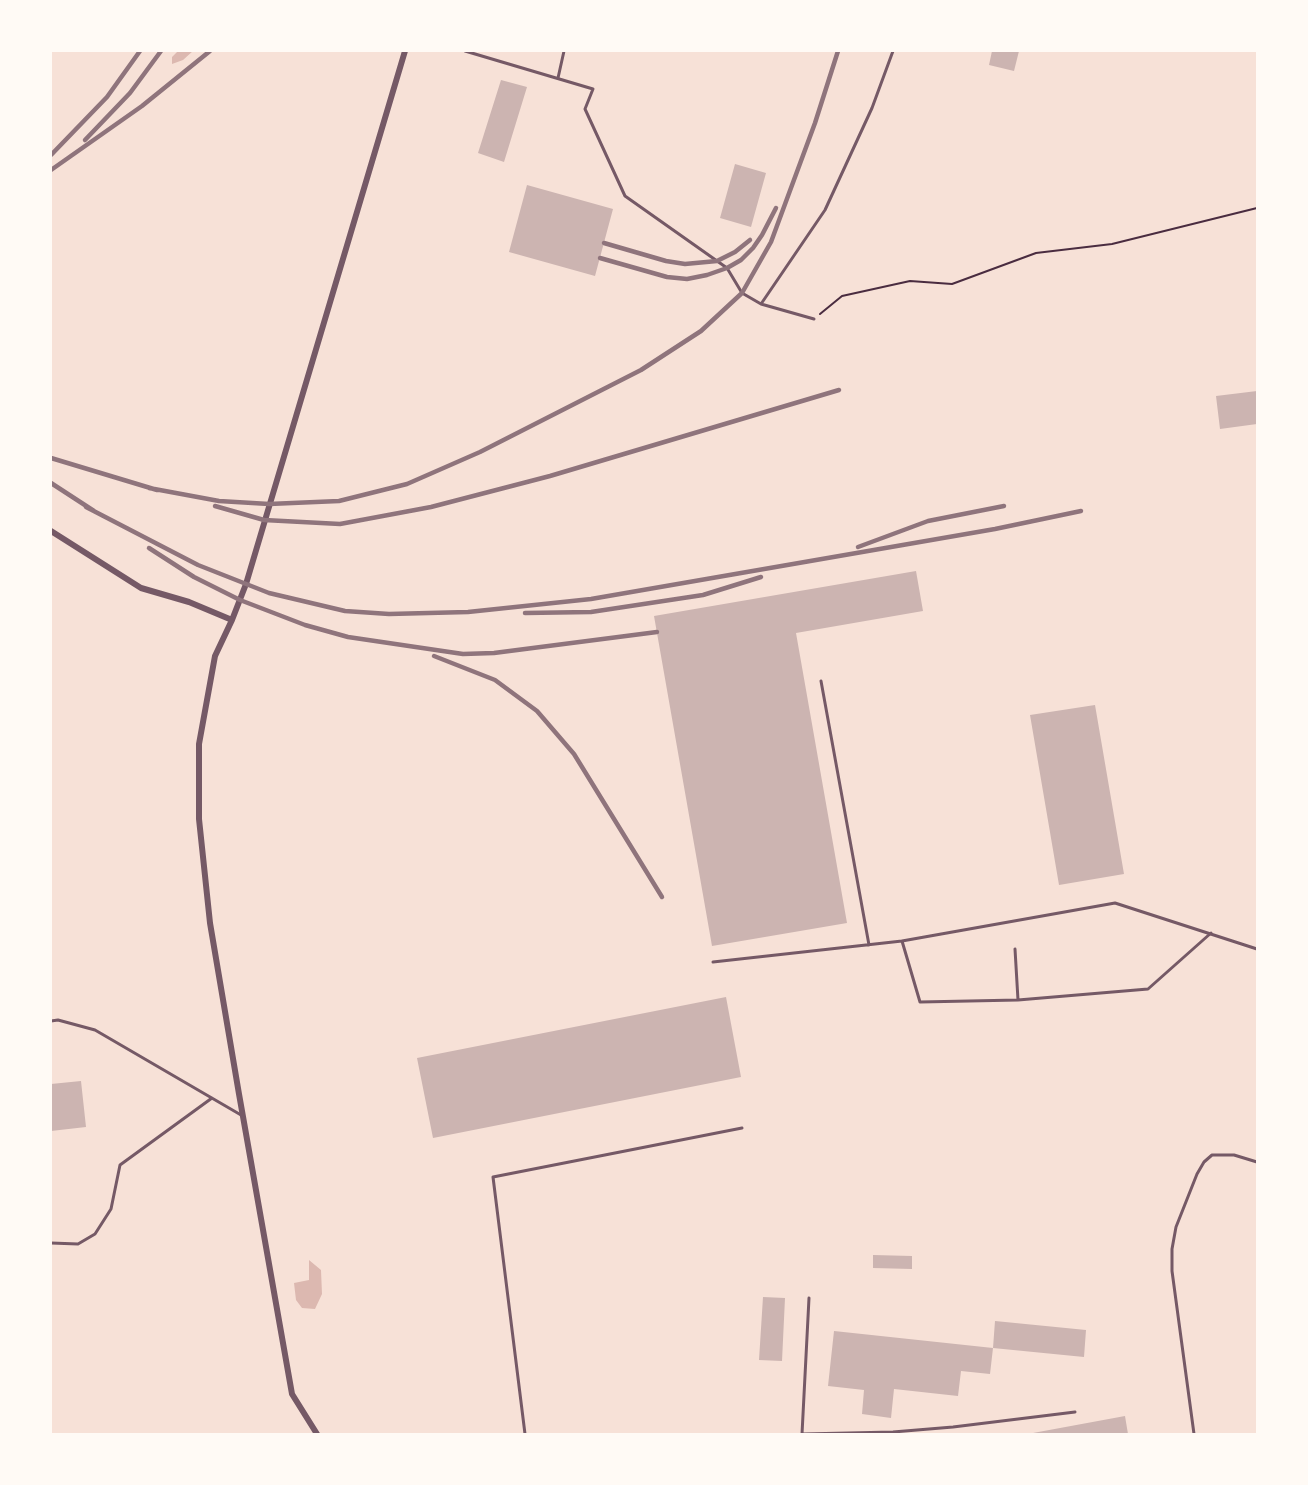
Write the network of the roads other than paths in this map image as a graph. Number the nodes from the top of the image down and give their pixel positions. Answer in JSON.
{"nodes":[{"id":1,"x":405,"y":51,"type":"edge"},
{"id":2,"x":465,"y":51,"type":"edge"},
{"id":3,"x":564,"y":51,"type":"edge"},
{"id":4,"x":893,"y":51,"type":"edge"},
{"id":5,"x":558,"y":78,"type":"junction"},
{"id":6,"x":761,"y":304,"type":"junction"},
{"id":7,"x":814,"y":319,"type":"road end"},
{"id":8,"x":51,"y":531,"type":"edge"},
{"id":9,"x":232,"y":620,"type":"junction"},
{"id":10,"x":821,"y":681,"type":"dead end"},
{"id":11,"x":1211,"y":933,"type":"junction"},
{"id":12,"x":902,"y":941,"type":"junction"},
{"id":13,"x":869,"y":945,"type":"junction"},
{"id":14,"x":1015,"y":949,"type":"dead end"},
{"id":15,"x":1257,"y":949,"type":"edge"},
{"id":16,"x":713,"y":962,"type":"dead end"},
{"id":17,"x":1018,"y":1000,"type":"junction"},
{"id":18,"x":51,"y":1021,"type":"edge"},
{"id":19,"x":212,"y":1098,"type":"junction"},
{"id":20,"x":243,"y":1116,"type":"junction"},
{"id":21,"x":742,"y":1128,"type":"dead end"},
{"id":22,"x":1257,"y":1162,"type":"edge"},
{"id":23,"x":51,"y":1243,"type":"edge"},
{"id":24,"x":809,"y":1298,"type":"dead end"},
{"id":25,"x":1075,"y":1412,"type":"dead end"},
{"id":26,"x":317,"y":1434,"type":"edge"},
{"id":27,"x":525,"y":1434,"type":"edge"},
{"id":28,"x":802,"y":1434,"type":"edge"},
{"id":29,"x":1194,"y":1434,"type":"edge"}],
"edges":[{"from":1,"to":9,"type":"street"},
{"from":2,"to":5,"type":"lane"},
{"from":3,"to":5,"type":"lane"},
{"from":4,"to":6,"type":"lane"},
{"from":5,"to":6,"type":"lane"},
{"from":6,"to":7,"type":"lane"},
{"from":8,"to":9,"type":"street"},
{"from":9,"to":20,"type":"street"},
{"from":10,"to":13,"type":"lane"},
{"from":11,"to":12,"type":"lane"},
{"from":11,"to":15,"type":"lane"},
{"from":11,"to":17,"type":"lane"},
{"from":12,"to":13,"type":"lane"},
{"from":12,"to":17,"type":"lane"},
{"from":13,"to":16,"type":"lane"},
{"from":14,"to":17,"type":"lane"},
{"from":18,"to":19,"type":"lane"},
{"from":19,"to":20,"type":"lane"},
{"from":19,"to":23,"type":"lane"},
{"from":20,"to":26,"type":"street"},
{"from":21,"to":27,"type":"lane"},
{"from":22,"to":29,"type":"lane"},
{"from":24,"to":28,"type":"lane"},
{"from":25,"to":28,"type":"lane"}]}
